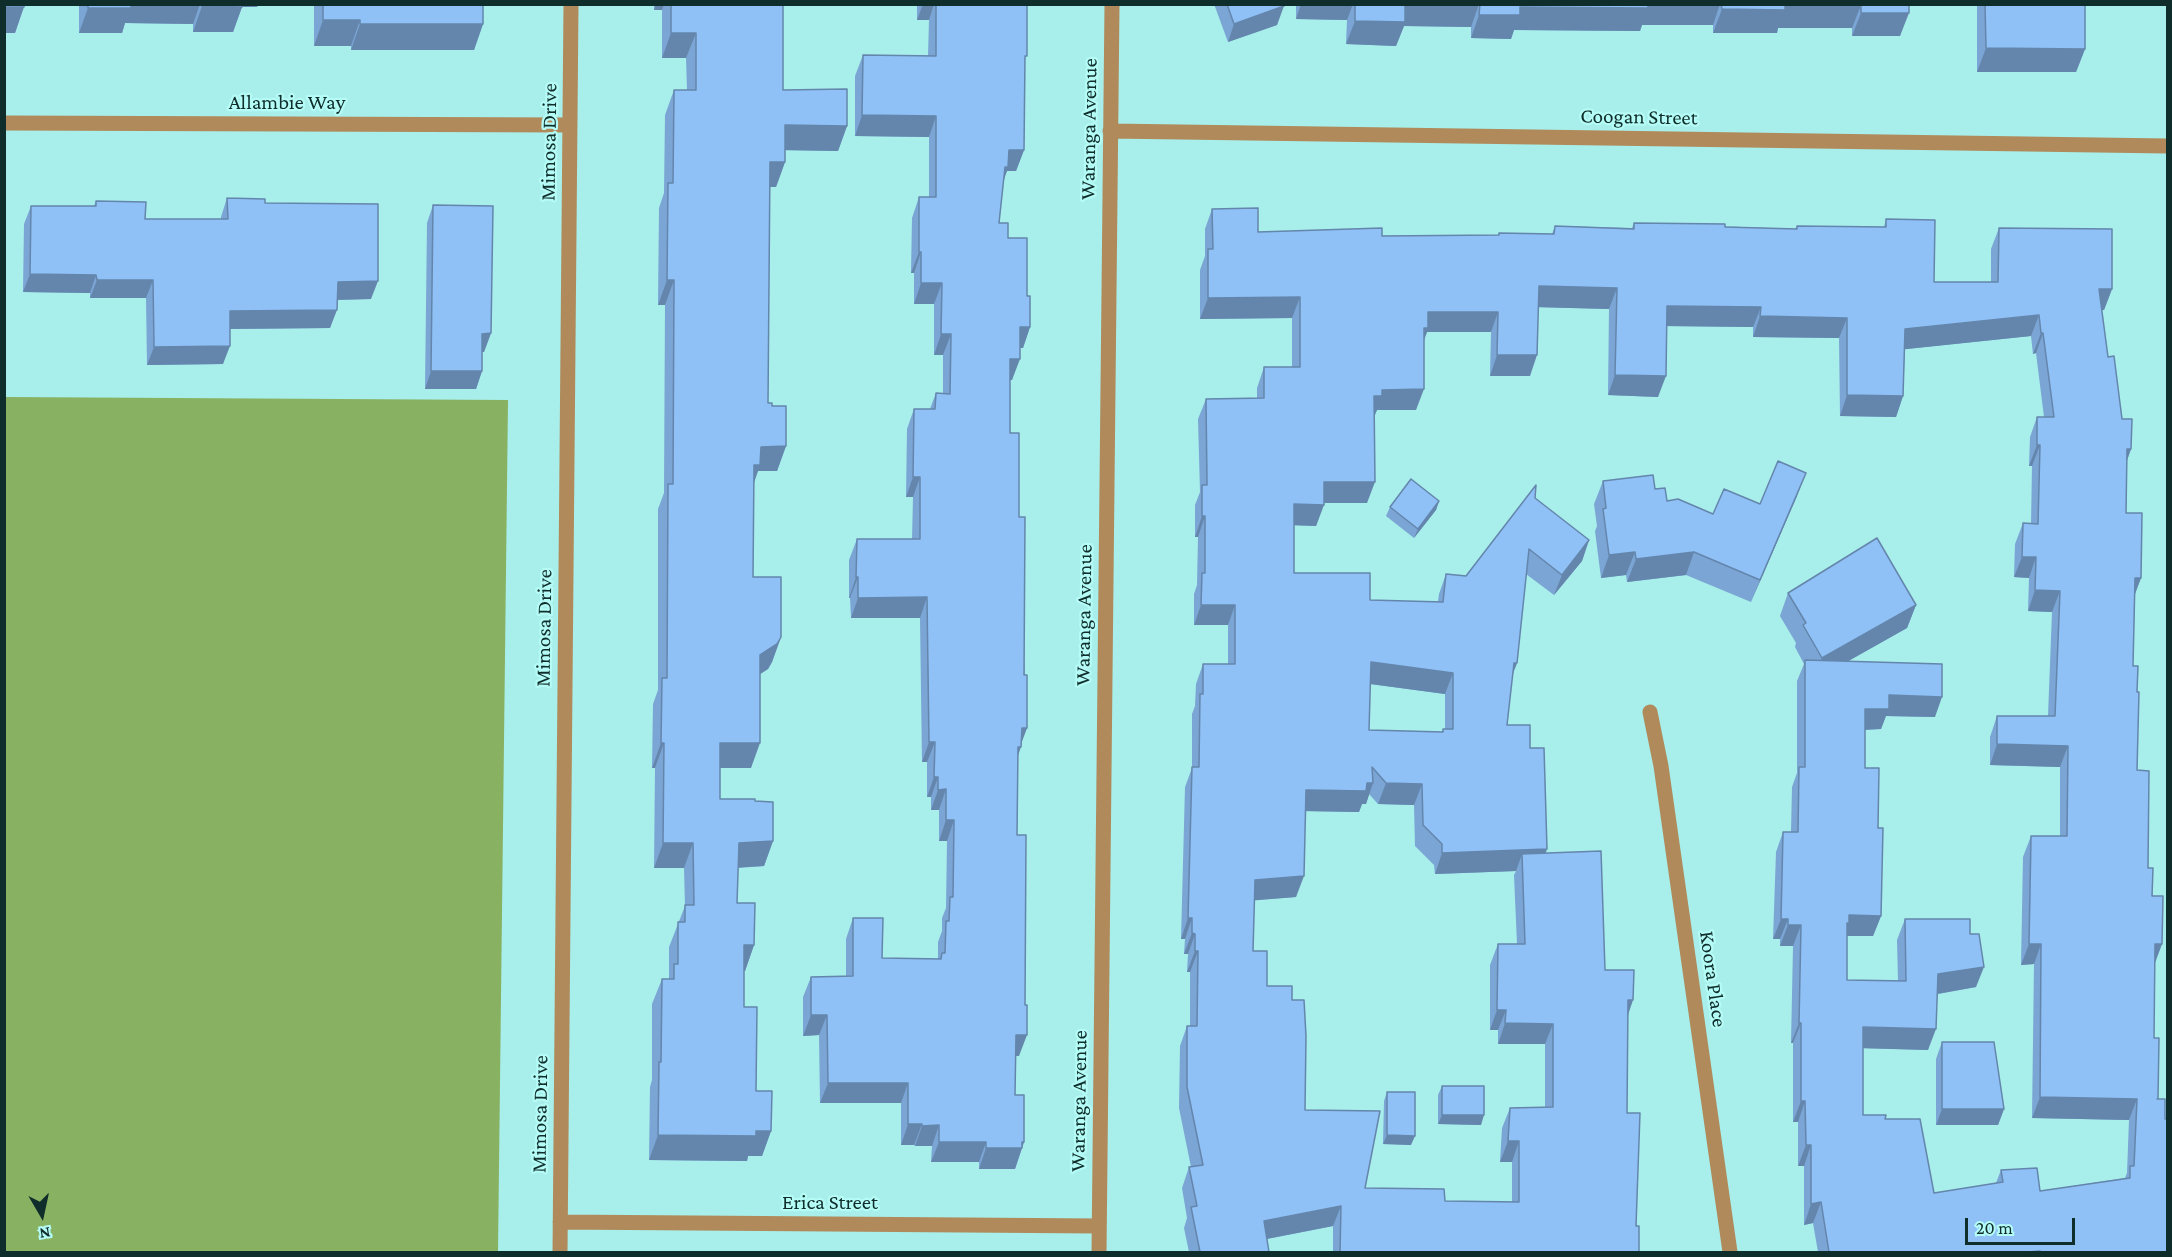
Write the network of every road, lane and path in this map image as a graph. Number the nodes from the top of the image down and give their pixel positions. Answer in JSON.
{"nodes":[{"id":1,"x":571,"y":4,"type":"edge"},
{"id":2,"x":1112,"y":4,"type":"edge"},
{"id":3,"x":4,"y":123,"type":"edge"},
{"id":4,"x":570,"y":125,"type":"junction"},
{"id":5,"x":1110,"y":131,"type":"junction"},
{"id":6,"x":2168,"y":146,"type":"edge"},
{"id":7,"x":1650,"y":712,"type":"dead end"},
{"id":8,"x":560,"y":1222,"type":"junction"},
{"id":9,"x":1099,"y":1226,"type":"junction"},
{"id":10,"x":560,"y":1252,"type":"edge"},
{"id":11,"x":1099,"y":1252,"type":"edge"},
{"id":12,"x":1730,"y":1252,"type":"edge"}],
"edges":[{"from":1,"to":4,"type":"street","name":"Mimosa Drive"},
{"from":2,"to":5,"type":"street","name":"Waranga Avenue"},
{"from":3,"to":4,"type":"street","name":"Allambie Way"},
{"from":4,"to":8,"type":"street","name":"Mimosa Drive"},
{"from":5,"to":6,"type":"street","name":"Coogan Street"},
{"from":5,"to":9,"type":"street","name":"Waranga Avenue"},
{"from":7,"to":12,"type":"street","name":"Koora Place"},
{"from":8,"to":9,"type":"street","name":"Erica Street"},
{"from":8,"to":10,"type":"street","name":"Mimosa Drive"},
{"from":9,"to":11,"type":"street","name":"Waranga Avenue"}]}
